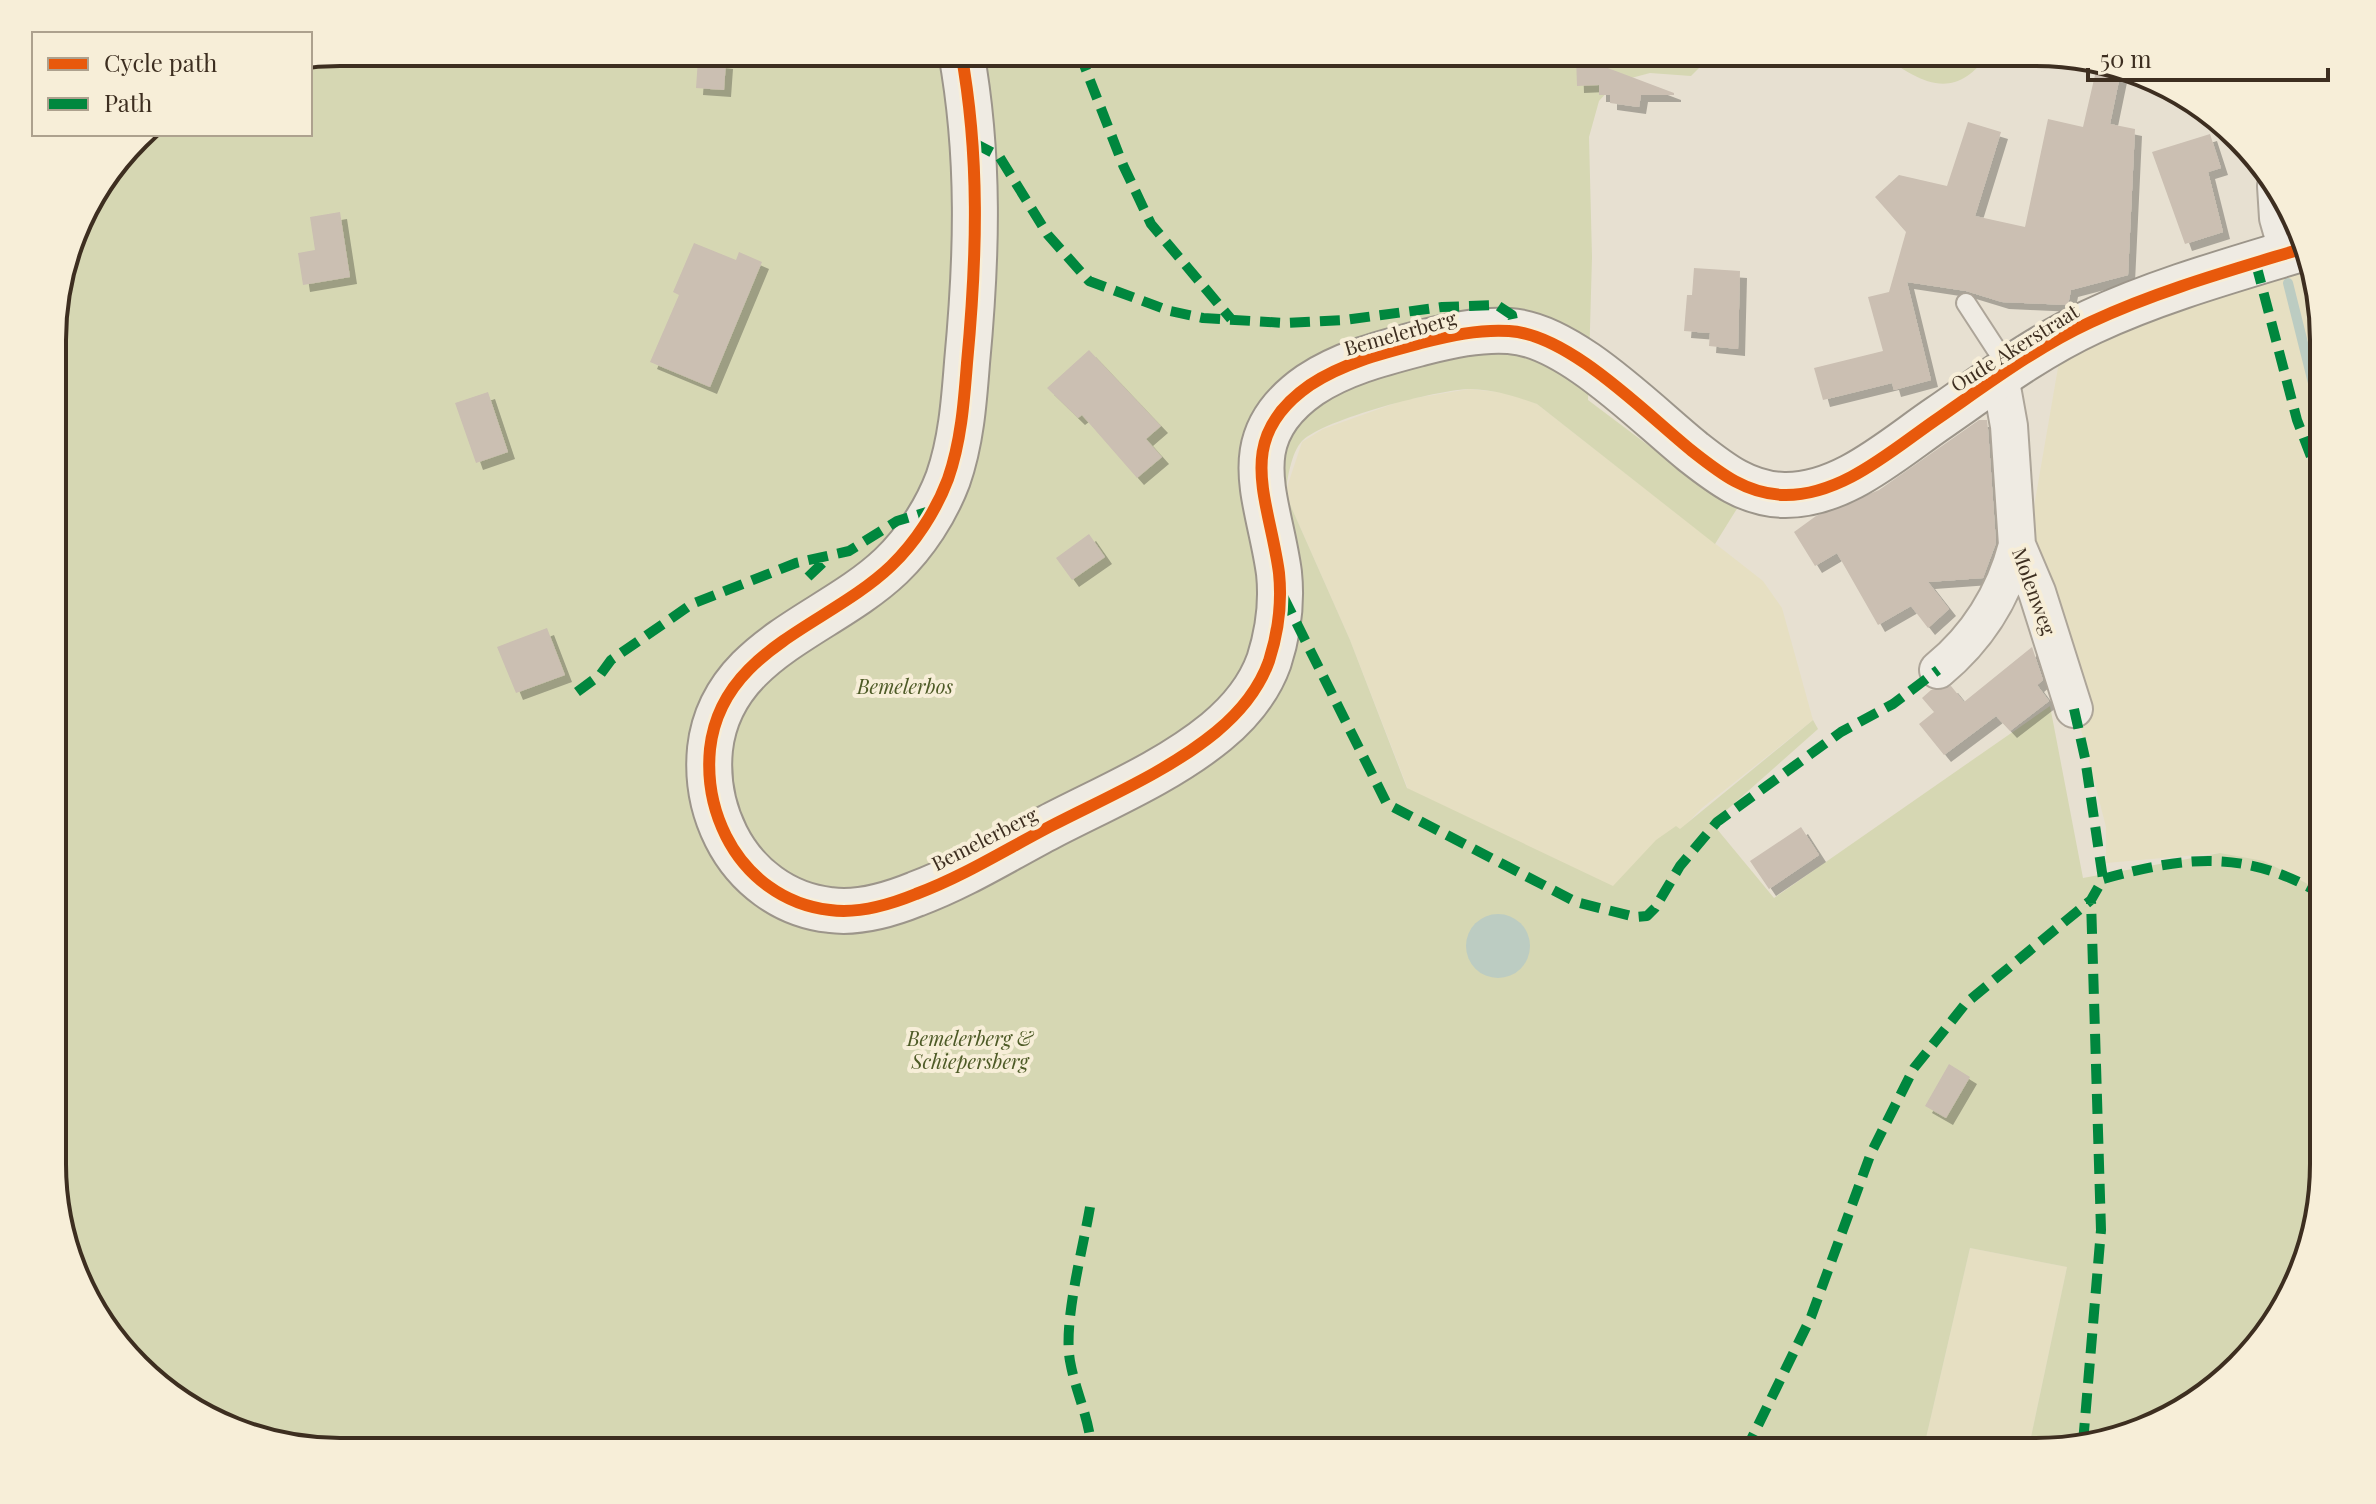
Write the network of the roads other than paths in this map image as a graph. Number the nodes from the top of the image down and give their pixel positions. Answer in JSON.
{"nodes":[{"id":1,"x":963,"y":67,"type":"edge"},
{"id":2,"x":2278,"y":211,"type":"edge"},
{"id":3,"x":2293,"y":248,"type":"edge"},
{"id":4,"x":2295,"y":251,"type":"edge"},
{"id":5,"x":1966,"y":303,"type":"dead end"},
{"id":6,"x":2004,"y":372,"type":"junction"},
{"id":7,"x":1807,"y":493,"type":"joint"},
{"id":8,"x":2017,"y":545,"type":"junction"},
{"id":9,"x":1938,"y":670,"type":"dead end"},
{"id":10,"x":2074,"y":709,"type":"dead end"}],
"edges":[{"from":1,"to":7,"type":"street","name":"Bemelerberg"},
{"from":2,"to":3,"type":"street"},
{"from":4,"to":6,"type":"street","name":"Oude Akerstraat"},
{"from":5,"to":6,"type":"lane"},
{"from":6,"to":7,"type":"street","name":"Oude Akerstraat"},
{"from":6,"to":8,"type":"street","name":"Molenweg"},
{"from":8,"to":9,"type":"street"},
{"from":8,"to":10,"type":"street","name":"Molenweg"}]}
